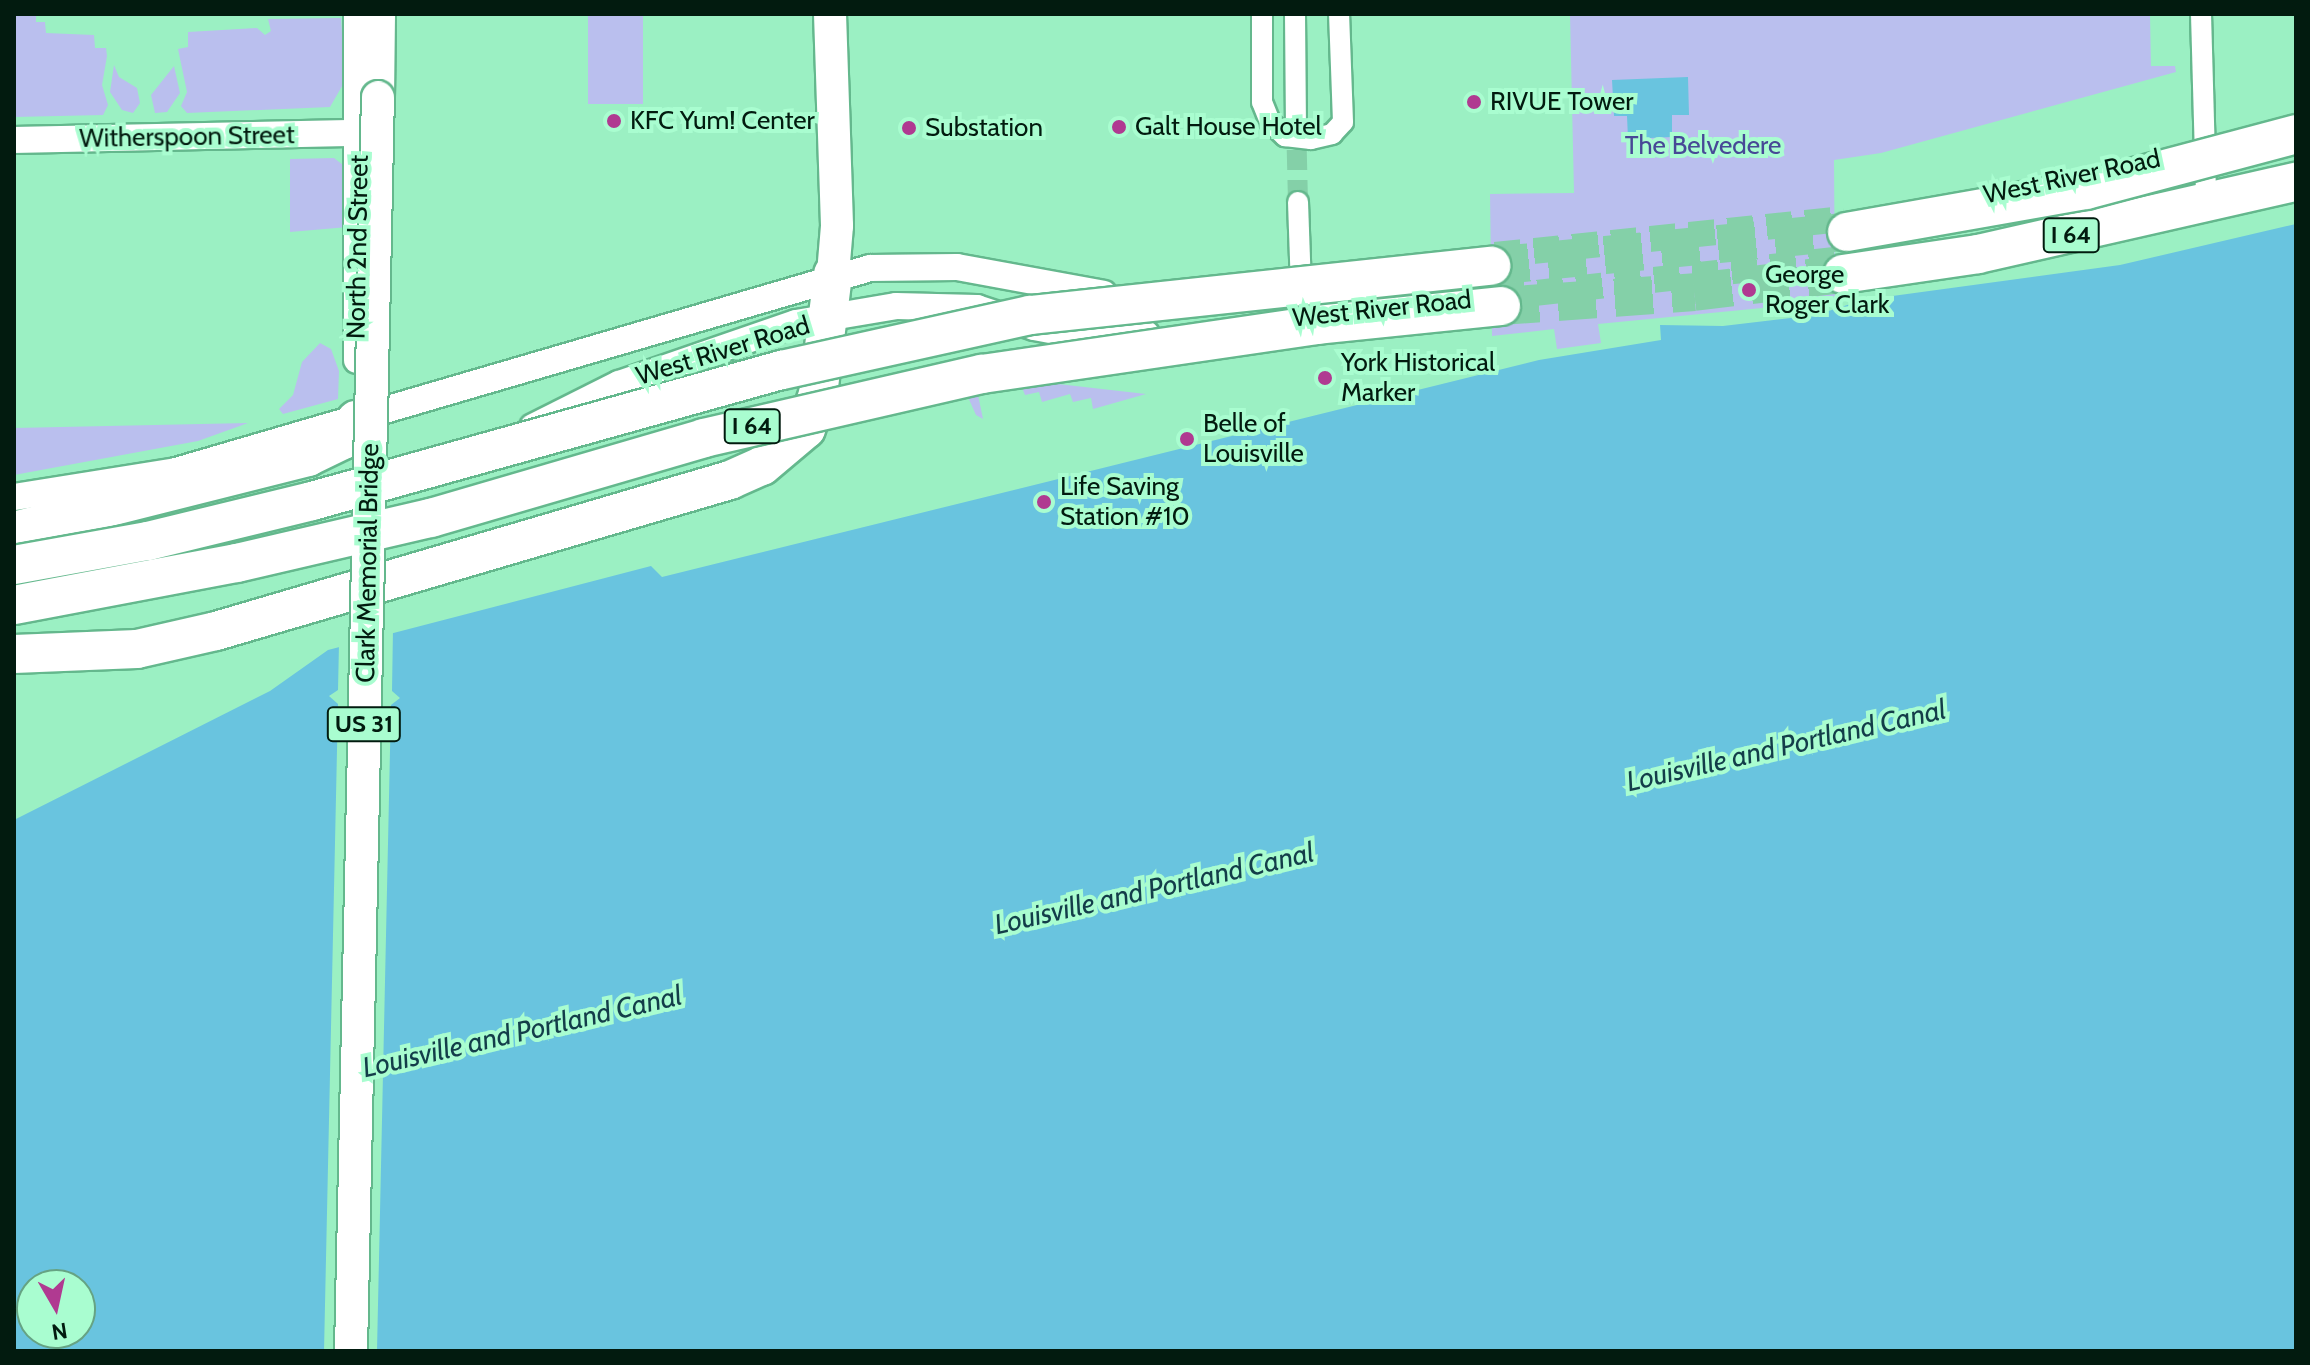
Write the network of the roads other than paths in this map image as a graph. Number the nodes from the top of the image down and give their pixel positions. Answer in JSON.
{"nodes":[{"id":1,"x":357,"y":14,"type":"edge"},
{"id":2,"x":379,"y":14,"type":"edge"},
{"id":3,"x":830,"y":14,"type":"edge"},
{"id":4,"x":1262,"y":14,"type":"edge"},
{"id":5,"x":1295,"y":14,"type":"edge"},
{"id":6,"x":1339,"y":14,"type":"edge"},
{"id":7,"x":2201,"y":14,"type":"edge"},
{"id":8,"x":1296,"y":120,"type":"tunnel mouth"},
{"id":9,"x":2296,"y":120,"type":"edge"},
{"id":10,"x":360,"y":133,"type":"junction"},
{"id":11,"x":2296,"y":134,"type":"edge"},
{"id":12,"x":14,"y":140,"type":"edge"},
{"id":13,"x":2204,"y":148,"type":"junction"},
{"id":14,"x":2296,"y":169,"type":"edge"},
{"id":15,"x":2296,"y":182,"type":"edge"},
{"id":16,"x":2206,"y":193,"type":"junction"},
{"id":17,"x":1298,"y":202,"type":"tunnel mouth"},
{"id":18,"x":1845,"y":246,"type":"junction"},
{"id":19,"x":1301,"y":273,"type":"junction"},
{"id":20,"x":833,"y":274,"type":"junction"},
{"id":21,"x":1496,"y":281,"type":"junction"},
{"id":22,"x":1302,"y":317,"type":"junction"},
{"id":23,"x":829,"y":321,"type":"junction"},
{"id":24,"x":356,"y":420,"type":"junction"},
{"id":25,"x":360,"y":479,"type":"junction"},
{"id":26,"x":14,"y":497,"type":"edge"},
{"id":27,"x":14,"y":531,"type":"edge"},
{"id":28,"x":14,"y":562,"type":"edge"},
{"id":29,"x":14,"y":605,"type":"edge"},
{"id":30,"x":14,"y":654,"type":"edge"},
{"id":31,"x":351,"y":1351,"type":"edge"}],
"edges":[{"from":1,"to":10,"type":"street","name":"North 2nd Street"},
{"from":2,"to":31,"type":"main road","name":"Clark Memorial Bridge","number":"US 31","bridge":true},
{"from":3,"to":20,"type":"main road"},
{"from":4,"to":6,"type":"street"},
{"from":5,"to":8,"type":"street"},
{"from":7,"to":13,"type":"street"},
{"from":9,"to":13,"type":"street","name":"West River Road"},
{"from":10,"to":12,"type":"street","name":"Witherspoon Street"},
{"from":10,"to":24,"type":"street","name":"North 2nd Street"},
{"from":11,"to":18,"type":"highway","number":"I 64","bridge":true},
{"from":13,"to":16,"type":"street"},
{"from":13,"to":18,"type":"street","name":"West River Road"},
{"from":14,"to":16,"type":"street","name":"West River Road"},
{"from":15,"to":18,"type":"highway","number":"I 64"},
{"from":16,"to":18,"type":"street","name":"West River Road"},
{"from":17,"to":19,"type":"street"},
{"from":19,"to":20,"type":"street","name":"West River Road"},
{"from":19,"to":21,"type":"street","name":"West River Road"},
{"from":19,"to":22,"type":"street"},
{"from":20,"to":23,"type":"highway"},
{"from":20,"to":24,"type":"street","name":"West River Road"},
{"from":21,"to":22,"type":"street","name":"West River Road"},
{"from":21,"to":28,"type":"highway","number":"I 64","bridge":true},
{"from":21,"to":29,"type":"highway","number":"I 64","bridge":true},
{"from":22,"to":23,"type":"street","name":"West River Road"},
{"from":23,"to":25,"type":"street","name":"West River Road"},
{"from":23,"to":30,"type":"highway"},
{"from":24,"to":25,"type":"street","name":"North 2nd Street"},
{"from":24,"to":26,"type":"street","name":"West River Road"},
{"from":24,"to":27,"type":"highway"},
{"from":25,"to":28,"type":"street","name":"West River Road"}]}
